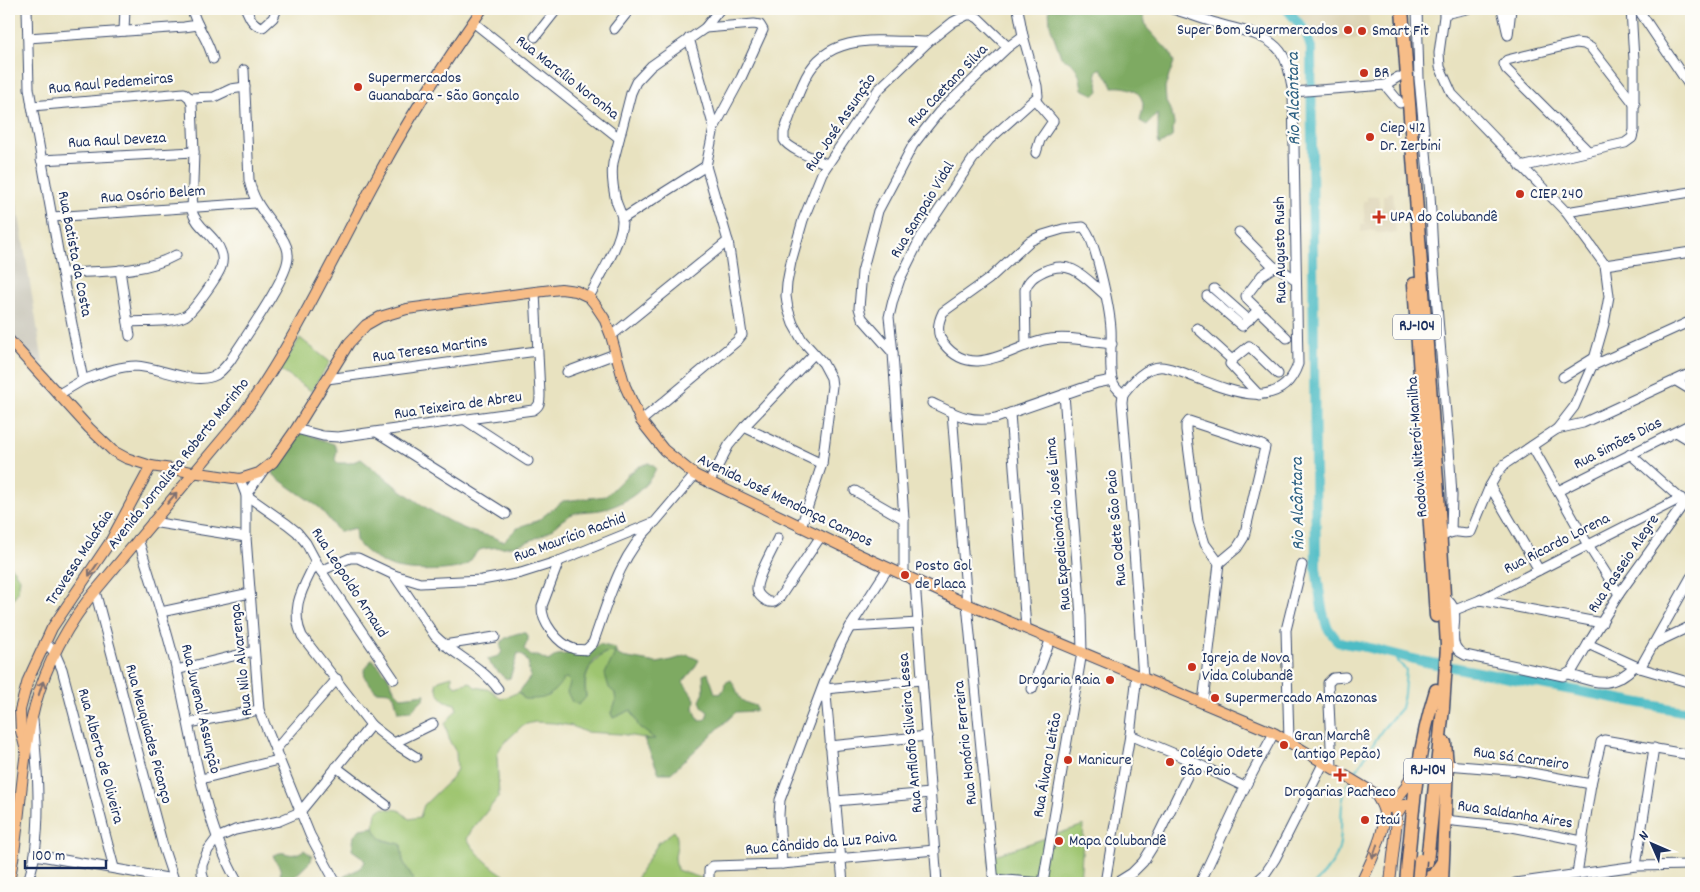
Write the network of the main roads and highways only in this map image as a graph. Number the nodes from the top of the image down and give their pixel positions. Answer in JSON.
{"nodes":[{"id":1,"x":482,"y":9,"type":"edge"},
{"id":2,"x":1394,"y":9,"type":"edge"},
{"id":3,"x":1402,"y":9,"type":"edge"},
{"id":4,"x":9,"y":340,"type":"edge"},
{"id":5,"x":151,"y":466,"type":"junction"},
{"id":6,"x":193,"y":473,"type":"junction"},
{"id":7,"x":1447,"y":646,"type":"junction"},
{"id":8,"x":1439,"y":686,"type":"junction"},
{"id":9,"x":1443,"y":708,"type":"junction"},
{"id":10,"x":26,"y":753,"type":"junction"},
{"id":11,"x":1421,"y":753,"type":"junction"},
{"id":12,"x":1376,"y":795,"type":"junction"},
{"id":13,"x":1392,"y":803,"type":"junction"},
{"id":14,"x":1414,"y":808,"type":"junction"},
{"id":15,"x":1397,"y":814,"type":"junction"},
{"id":16,"x":1384,"y":816,"type":"junction"},
{"id":17,"x":1424,"y":861,"type":"junction"},
{"id":18,"x":1443,"y":862,"type":"junction"},
{"id":19,"x":1407,"y":864,"type":"junction"},
{"id":20,"x":9,"y":882,"type":"edge"},
{"id":21,"x":1424,"y":882,"type":"edge"},
{"id":22,"x":1361,"y":883,"type":"edge"},
{"id":23,"x":1390,"y":883,"type":"edge"},
{"id":24,"x":1406,"y":883,"type":"edge"},
{"id":25,"x":1442,"y":883,"type":"edge"}],
"edges":[{"from":1,"to":6,"type":"main road","name":"Avenida Jornalista Roberto Marinho"},
{"from":2,"to":7,"type":"highway","name":"Rodovia Niterói-Manilha","number":"RJ-104"},
{"from":3,"to":7,"type":"highway","name":"Rodovia Niterói-Manilha","number":"RJ-104"},
{"from":4,"to":5,"type":"main road"},
{"from":5,"to":6,"type":"main road"},
{"from":5,"to":10,"type":"main road","name":"Travessa Malafaia","one_way":true},
{"from":10,"to":6,"type":"main road","name":"Avenida Jornalista Roberto Marinho","one_way":true},
{"from":6,"to":12,"type":"main road","name":"Avenida José Mendonça Campos"},
{"from":7,"to":8,"type":"highway","name":"Rodovia Niterói-Manilha","number":"RJ-104"},
{"from":8,"to":9,"type":"highway","name":"Rodovia Niterói-Manilha","number":"RJ-104"},
{"from":8,"to":11,"type":"highway"},
{"from":8,"to":17,"type":"highway","name":"Rodovia Niterói-Manilha","number":"RJ-104"},
{"from":9,"to":17,"type":"highway","name":"Rodovia Niterói-Manilha","number":"RJ-104"},
{"from":9,"to":18,"type":"highway"},
{"from":10,"to":20,"type":"main road","name":"Avenida Jornalista Roberto Marinho"},
{"from":11,"to":13,"type":"main road"},
{"from":11,"to":14,"type":"highway"},
{"from":12,"to":13,"type":"main road","name":"Avenida José Mendonça Campos"},
{"from":12,"to":16,"type":"main road"},
{"from":13,"to":15,"type":"main road"},
{"from":13,"to":16,"type":"main road"},
{"from":14,"to":15,"type":"main road","number":"RJ-104"},
{"from":14,"to":19,"type":"highway"},
{"from":15,"to":16,"type":"main road","number":"RJ-104"},
{"from":15,"to":23,"type":"main road"},
{"from":16,"to":22,"type":"main road","one_way":true},
{"from":17,"to":21,"type":"highway","name":"Rodovia Niterói-Manilha","number":"RJ-104"},
{"from":18,"to":21,"type":"highway"},
{"from":18,"to":25,"type":"highway"},
{"from":19,"to":21,"type":"main road"},
{"from":19,"to":24,"type":"highway"}]}
